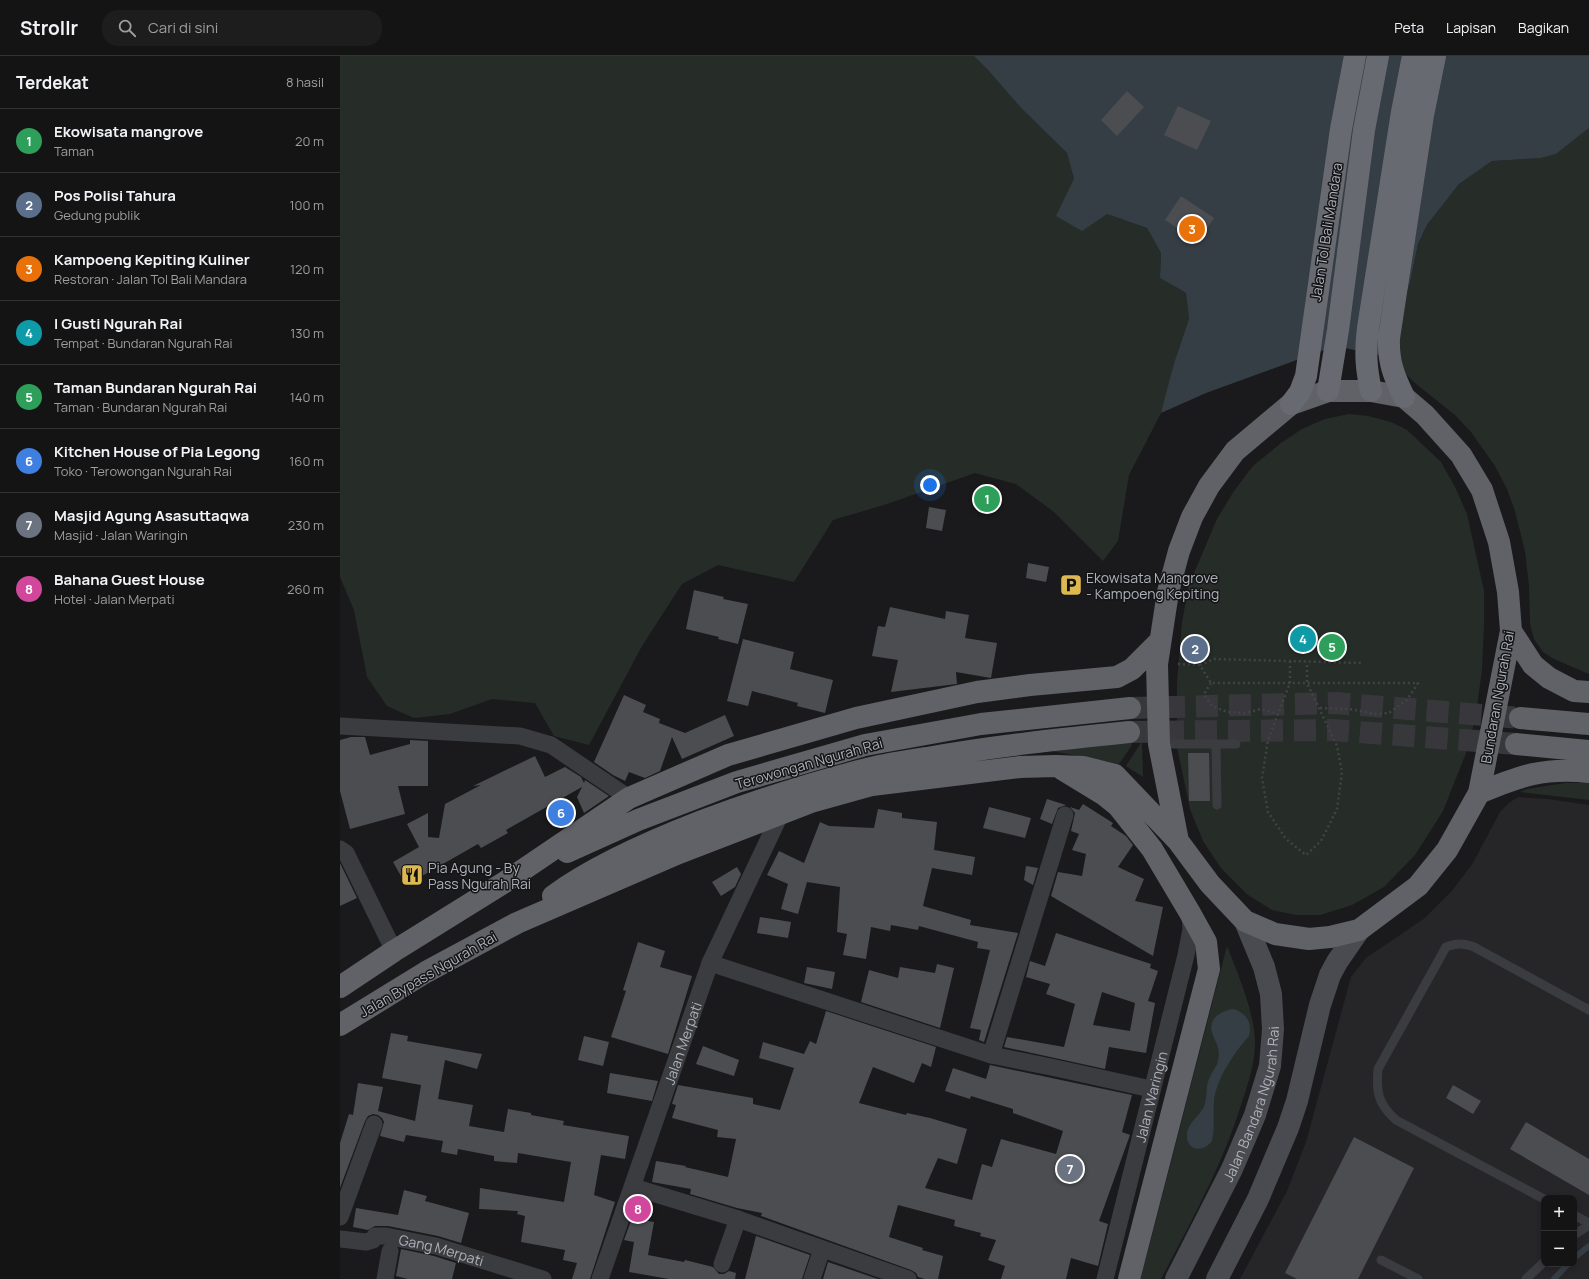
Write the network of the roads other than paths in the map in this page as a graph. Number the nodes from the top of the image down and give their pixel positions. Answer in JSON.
{"nodes":[{"id":1,"x":1355,"y":56,"type":"edge"},
{"id":2,"x":1378,"y":56,"type":"edge"},
{"id":3,"x":1413,"y":56,"type":"edge"},
{"id":4,"x":1435,"y":56,"type":"edge"},
{"id":5,"x":1369,"y":383,"type":"junction"},
{"id":6,"x":1399,"y":387,"type":"junction"},
{"id":7,"x":1328,"y":391,"type":"junction"},
{"id":8,"x":1291,"y":404,"type":"junction"},
{"id":9,"x":1511,"y":631,"type":"junction"},
{"id":10,"x":1160,"y":641,"type":"junction"},
{"id":11,"x":1589,"y":692,"type":"edge"},
{"id":12,"x":1130,"y":708,"type":"tunnel mouth"},
{"id":13,"x":1520,"y":718,"type":"tunnel mouth"},
{"id":14,"x":1589,"y":724,"type":"edge"},
{"id":15,"x":340,"y":726,"type":"edge"},
{"id":16,"x":1129,"y":732,"type":"tunnel mouth"},
{"id":17,"x":1159,"y":744,"type":"junction"},
{"id":18,"x":1216,"y":744,"type":"junction"},
{"id":19,"x":1236,"y":744,"type":"dead end"},
{"id":20,"x":1516,"y":744,"type":"tunnel mouth"},
{"id":21,"x":1589,"y":751,"type":"edge"},
{"id":22,"x":1056,"y":766,"type":"junction"},
{"id":23,"x":1589,"y":772,"type":"edge"},
{"id":24,"x":1479,"y":794,"type":"junction"},
{"id":25,"x":629,"y":798,"type":"junction"},
{"id":26,"x":1217,"y":805,"type":"dead end"},
{"id":27,"x":781,"y":814,"type":"junction"},
{"id":28,"x":1065,"y":815,"type":"dead end"},
{"id":29,"x":1178,"y":841,"type":"junction"},
{"id":30,"x":340,"y":849,"type":"edge"},
{"id":31,"x":505,"y":882,"type":"junction"},
{"id":32,"x":1190,"y":913,"type":"junction"},
{"id":33,"x":1245,"y":921,"type":"junction"},
{"id":34,"x":517,"y":923,"type":"junction"},
{"id":35,"x":1359,"y":930,"type":"junction"},
{"id":36,"x":394,"y":951,"type":"junction"},
{"id":37,"x":710,"y":963,"type":"junction"},
{"id":38,"x":340,"y":987,"type":"edge"},
{"id":39,"x":1589,"y":1010,"type":"edge"},
{"id":40,"x":340,"y":1025,"type":"edge"},
{"id":41,"x":991,"y":1055,"type":"junction"},
{"id":42,"x":1151,"y":1089,"type":"junction"},
{"id":43,"x":374,"y":1124,"type":"dead end"},
{"id":44,"x":633,"y":1187,"type":"junction"},
{"id":45,"x":1541,"y":1197,"type":"edge"},
{"id":46,"x":340,"y":1217,"type":"edge"},
{"id":47,"x":1577,"y":1217,"type":"edge"},
{"id":48,"x":738,"y":1219,"type":"junction"},
{"id":49,"x":1589,"y":1224,"type":"edge"},
{"id":50,"x":1577,"y":1233,"type":"edge"},
{"id":51,"x":340,"y":1239,"type":"edge"},
{"id":52,"x":822,"y":1249,"type":"junction"},
{"id":53,"x":390,"y":1252,"type":"dead end"},
{"id":54,"x":1381,"y":1260,"type":"dead end"},
{"id":55,"x":722,"y":1264,"type":"dead end"},
{"id":56,"x":1541,"y":1265,"type":"edge"},
{"id":57,"x":385,"y":1279,"type":"edge"},
{"id":58,"x":543,"y":1279,"type":"edge"},
{"id":59,"x":600,"y":1279,"type":"edge"},
{"id":60,"x":812,"y":1279,"type":"edge"},
{"id":61,"x":908,"y":1279,"type":"edge"},
{"id":62,"x":1105,"y":1279,"type":"edge"},
{"id":63,"x":1129,"y":1279,"type":"edge"},
{"id":64,"x":1176,"y":1279,"type":"edge"},
{"id":65,"x":1217,"y":1279,"type":"edge"},
{"id":66,"x":1418,"y":1279,"type":"edge"},
{"id":67,"x":1526,"y":1279,"type":"edge"}],
"edges":[{"from":1,"to":8,"type":"highway","name":"Jalan Tol Bali Mandara"},
{"from":2,"to":7,"type":"highway","name":"Jalan Tol Bali Mandara"},
{"from":3,"to":5,"type":"highway"},
{"from":4,"to":6,"type":"highway"},
{"from":5,"to":6,"type":"highway","name":"Bundaran Ngurah Rai"},
{"from":5,"to":7,"type":"highway","name":"Bundaran Ngurah Rai"},
{"from":6,"to":9,"type":"highway","name":"Bundaran Ngurah Rai"},
{"from":7,"to":8,"type":"highway","name":"Bundaran Ngurah Rai"},
{"from":8,"to":10,"type":"highway","name":"Bundaran Ngurah Rai"},
{"from":9,"to":11,"type":"highway"},
{"from":9,"to":24,"type":"highway","name":"Bundaran Ngurah Rai"},
{"from":10,"to":17,"type":"highway","name":"Bundaran Ngurah Rai"},
{"from":10,"to":25,"type":"highway"},
{"from":12,"to":31,"type":"highway","name":"Terowongan Ngurah Rai"},
{"from":13,"to":14,"type":"highway"},
{"from":15,"to":25,"type":"street"},
{"from":16,"to":34,"type":"highway","name":"Terowongan Ngurah Rai"},
{"from":17,"to":18,"type":"lane"},
{"from":17,"to":29,"type":"highway","name":"Bundaran Ngurah Rai"},
{"from":18,"to":19,"type":"lane"},
{"from":18,"to":26,"type":"lane"},
{"from":20,"to":21,"type":"highway"},
{"from":22,"to":27,"type":"highway"},
{"from":22,"to":29,"type":"highway"},
{"from":22,"to":32,"type":"highway"},
{"from":23,"to":24,"type":"highway"},
{"from":24,"to":35,"type":"highway","name":"Bundaran Ngurah Rai"},
{"from":25,"to":31,"type":"highway"},
{"from":27,"to":34,"type":"highway"},
{"from":27,"to":37,"type":"street","name":"Jalan Merpati"},
{"from":28,"to":41,"type":"street"},
{"from":29,"to":33,"type":"highway","name":"Bundaran Ngurah Rai"},
{"from":30,"to":36,"type":"street"},
{"from":31,"to":36,"type":"highway"},
{"from":32,"to":42,"type":"street","name":"Jalan Waringin"},
{"from":32,"to":63,"type":"highway"},
{"from":33,"to":35,"type":"highway","name":"Bundaran Ngurah Rai"},
{"from":33,"to":64,"type":"main road","name":"Jalan Bandara Ngurah Rai"},
{"from":34,"to":40,"type":"highway","name":"Jalan Bypass Ngurah Rai"},
{"from":35,"to":65,"type":"main road"},
{"from":36,"to":38,"type":"highway"},
{"from":37,"to":41,"type":"street"},
{"from":37,"to":44,"type":"street","name":"Jalan Merpati"},
{"from":39,"to":45,"type":"lane"},
{"from":41,"to":42,"type":"street"},
{"from":42,"to":62,"type":"street","name":"Jalan Waringin"},
{"from":43,"to":46,"type":"street"},
{"from":44,"to":48,"type":"street"},
{"from":44,"to":59,"type":"street","name":"Jalan Merpati"},
{"from":47,"to":49,"type":"lane"},
{"from":48,"to":52,"type":"street"},
{"from":48,"to":55,"type":"street"},
{"from":49,"to":50,"type":"lane"},
{"from":51,"to":58,"type":"street","name":"Gang Merpati"},
{"from":52,"to":60,"type":"street"},
{"from":52,"to":61,"type":"street"},
{"from":53,"to":57,"type":"street"},
{"from":54,"to":66,"type":"lane"},
{"from":56,"to":67,"type":"lane"}]}
